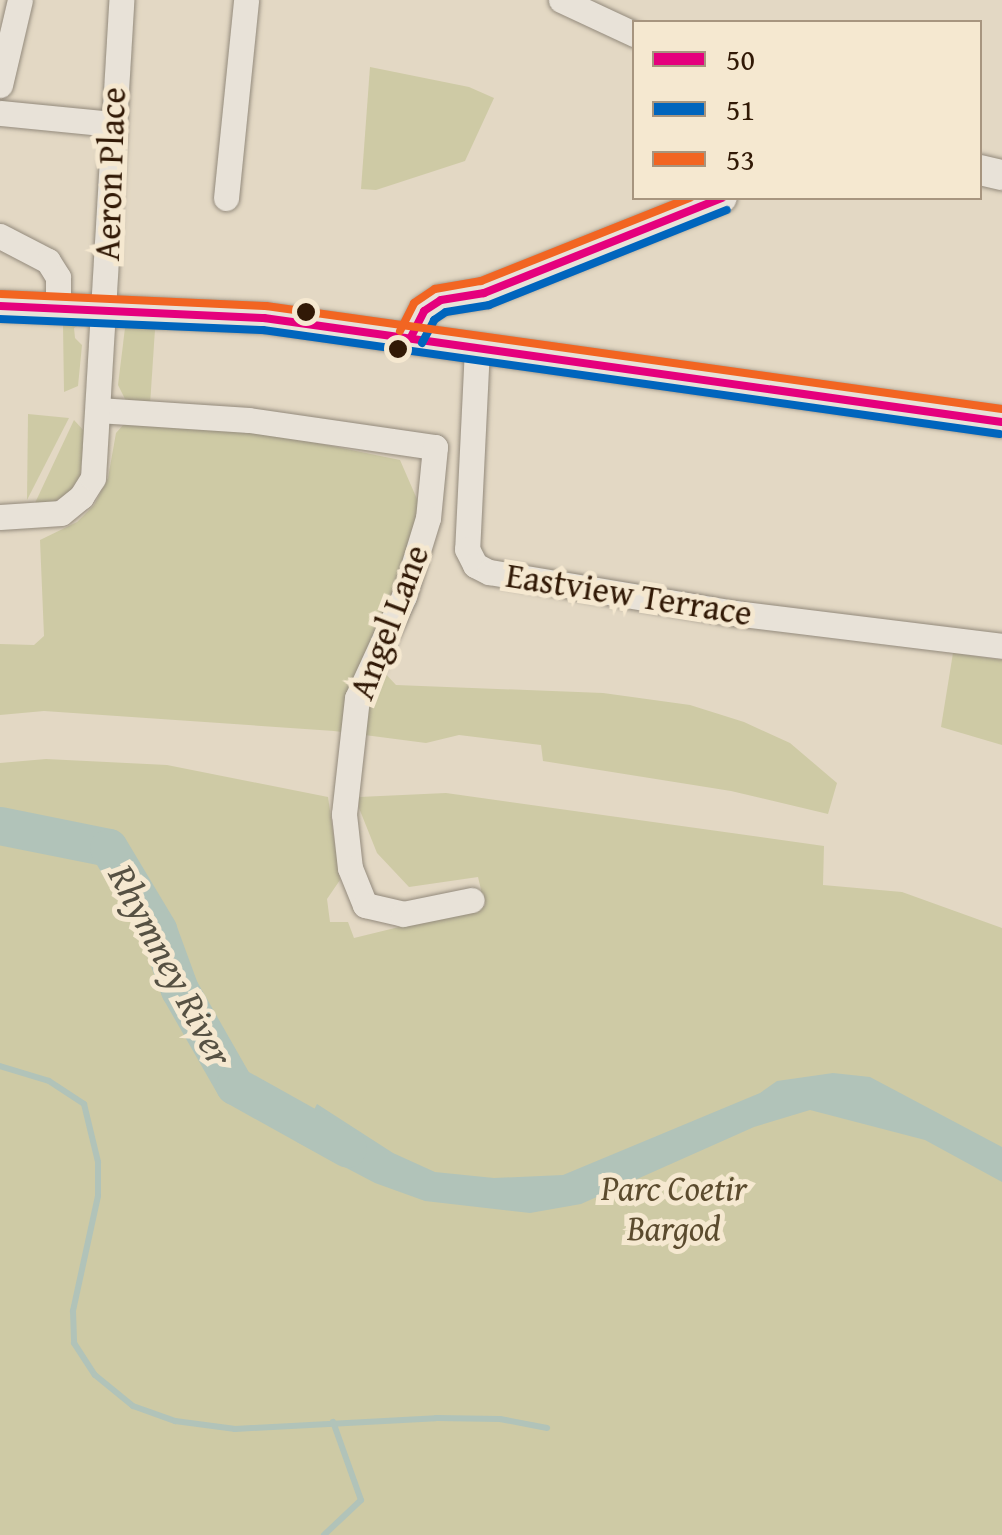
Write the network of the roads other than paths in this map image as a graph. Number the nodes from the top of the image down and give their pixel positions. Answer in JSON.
{"nodes":[{"id":1,"x":20,"y":0,"type":"edge"},
{"id":2,"x":121,"y":0,"type":"edge"},
{"id":3,"x":246,"y":0,"type":"edge"},
{"id":4,"x":561,"y":0,"type":"edge"},
{"id":5,"x":632,"y":33,"type":"edge"},
{"id":6,"x":0,"y":85,"type":"edge"},
{"id":7,"x":0,"y":114,"type":"edge"},
{"id":8,"x":112,"y":124,"type":"junction"},
{"id":9,"x":226,"y":198,"type":"dead end"},
{"id":10,"x":717,"y":200,"type":"edge"},
{"id":11,"x":0,"y":236,"type":"edge"},
{"id":12,"x":484,"y":293,"type":"junction"},
{"id":13,"x":0,"y":306,"type":"edge"},
{"id":14,"x":58,"y":306,"type":"junction"},
{"id":15,"x":104,"y":310,"type":"junction"},
{"id":16,"x":411,"y":337,"type":"junction"},
{"id":17,"x":477,"y":348,"type":"junction"},
{"id":18,"x":98,"y":410,"type":"junction"},
{"id":19,"x":1002,"y":422,"type":"edge"},
{"id":20,"x":0,"y":516,"type":"edge"},
{"id":21,"x":1002,"y":646,"type":"edge"},
{"id":22,"x":472,"y":900,"type":"dead end"}],
"edges":[{"from":1,"to":6,"type":"street"},
{"from":2,"to":8,"type":"street","name":"Aeron Place"},
{"from":3,"to":9,"type":"street"},
{"from":4,"to":5,"type":"street"},
{"from":7,"to":8,"type":"street"},
{"from":8,"to":15,"type":"street","name":"Aeron Place"},
{"from":10,"to":12,"type":"street"},
{"from":11,"to":14,"type":"street"},
{"from":12,"to":16,"type":"street"},
{"from":12,"to":17,"type":"street"},
{"from":13,"to":14,"type":"street"},
{"from":14,"to":15,"type":"street"},
{"from":15,"to":16,"type":"street"},
{"from":15,"to":18,"type":"street","name":"Aeron Place"},
{"from":16,"to":17,"type":"street"},
{"from":17,"to":19,"type":"street"},
{"from":17,"to":21,"type":"street","name":"Eastview Terrace"},
{"from":18,"to":20,"type":"street","name":"Aeron Place"},
{"from":18,"to":22,"type":"street","name":"Angel Lane"}]}
